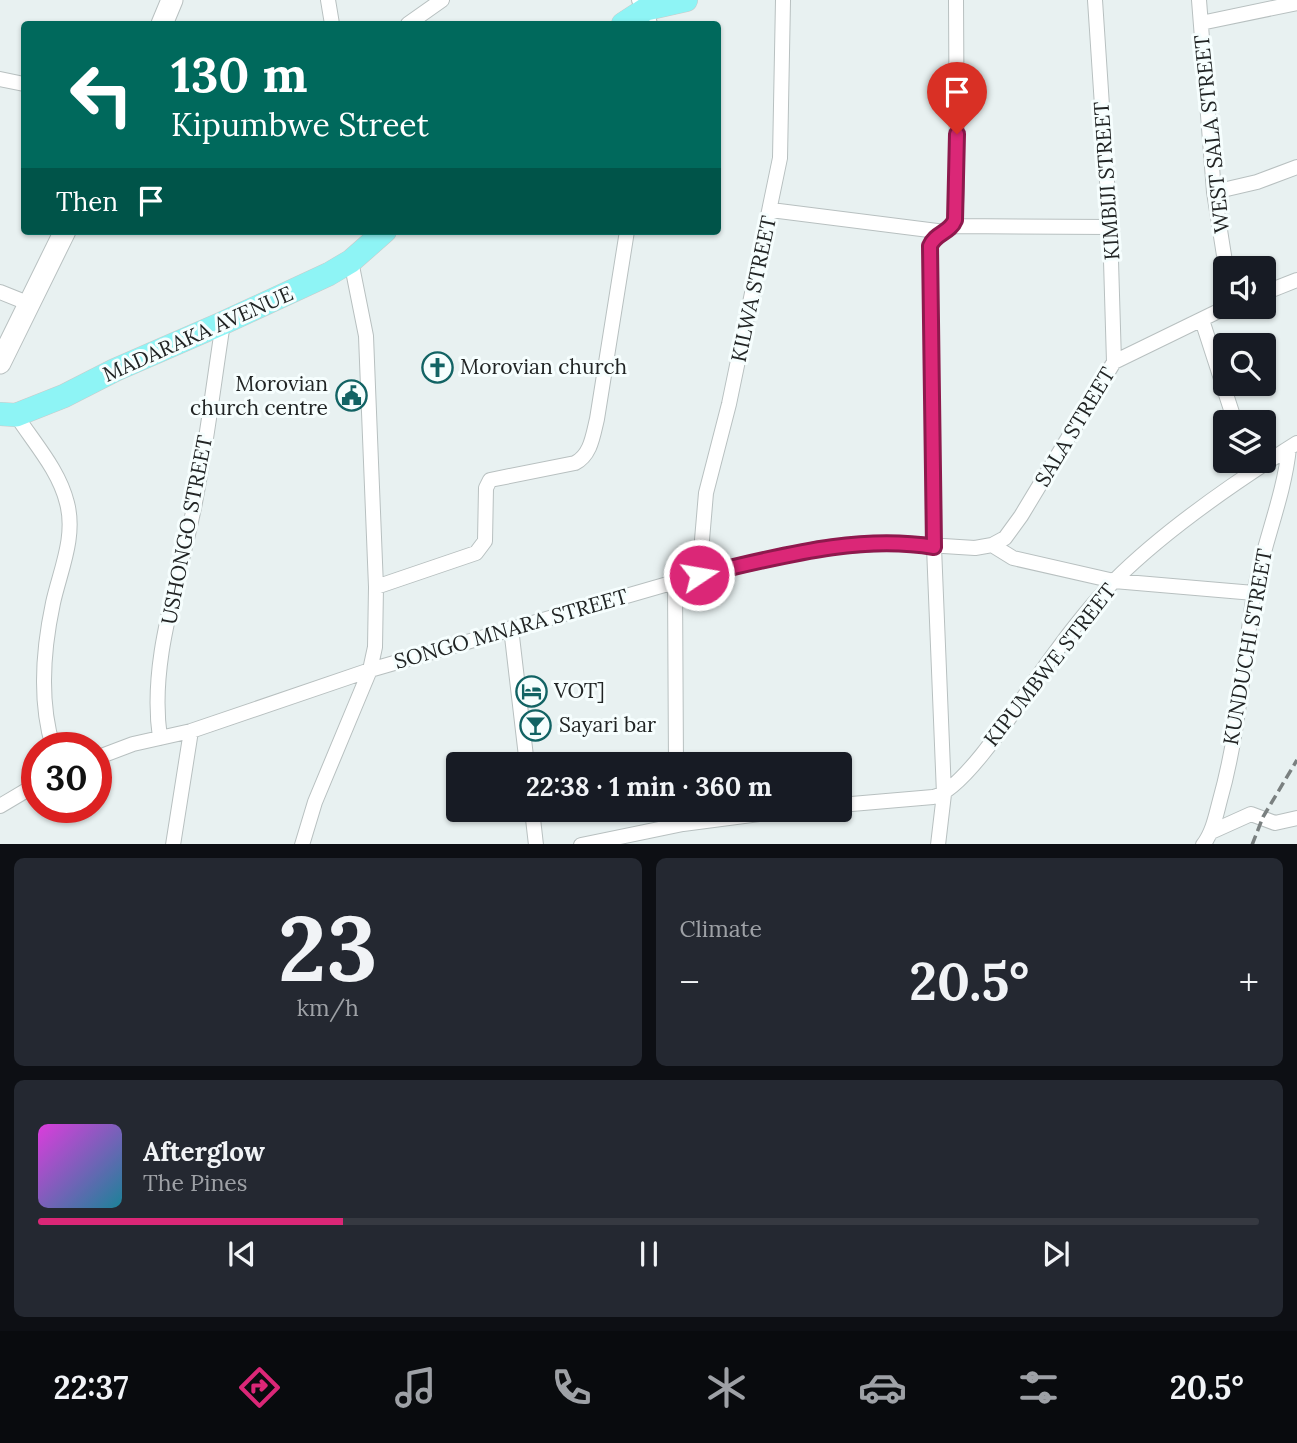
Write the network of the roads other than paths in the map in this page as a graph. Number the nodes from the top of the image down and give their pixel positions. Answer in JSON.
{"nodes":[{"id":1,"x":172,"y":0,"type":"edge"},
{"id":2,"x":328,"y":0,"type":"edge"},
{"id":3,"x":442,"y":0,"type":"edge"},
{"id":4,"x":686,"y":0,"type":"edge"},
{"id":5,"x":783,"y":0,"type":"edge"},
{"id":6,"x":956,"y":0,"type":"edge"},
{"id":7,"x":1095,"y":0,"type":"edge"},
{"id":8,"x":1199,"y":0,"type":"edge"},
{"id":9,"x":1297,"y":3,"type":"edge"},
{"id":10,"x":645,"y":11,"type":"edge"},
{"id":11,"x":163,"y":21,"type":"edge"},
{"id":12,"x":332,"y":21,"type":"edge"},
{"id":13,"x":412,"y":21,"type":"edge"},
{"id":14,"x":628,"y":21,"type":"edge"},
{"id":15,"x":1201,"y":23,"type":"junction"},
{"id":16,"x":0,"y":79,"type":"edge"},
{"id":17,"x":21,"y":83,"type":"edge"},
{"id":18,"x":1297,"y":167,"type":"edge"},
{"id":19,"x":1214,"y":192,"type":"junction"},
{"id":20,"x":771,"y":210,"type":"junction"},
{"id":21,"x":1110,"y":227,"type":"junction"},
{"id":22,"x":949,"y":229,"type":"junction"},
{"id":23,"x":63,"y":235,"type":"edge"},
{"id":24,"x":380,"y":235,"type":"edge"},
{"id":25,"x":625,"y":235,"type":"edge"},
{"id":26,"x":1224,"y":256,"type":"edge"},
{"id":27,"x":351,"y":261,"type":"junction"},
{"id":28,"x":1297,"y":279,"type":"edge"},
{"id":29,"x":1276,"y":288,"type":"edge"},
{"id":30,"x":0,"y":292,"type":"edge"},
{"id":31,"x":30,"y":304,"type":"junction"},
{"id":32,"x":1213,"y":314,"type":"edge"},
{"id":33,"x":1202,"y":320,"type":"junction"},
{"id":34,"x":223,"y":323,"type":"junction"},
{"id":35,"x":1114,"y":362,"type":"junction"},
{"id":36,"x":0,"y":363,"type":"edge"},
{"id":37,"x":1231,"y":410,"type":"edge"},
{"id":38,"x":8,"y":414,"type":"edge"},
{"id":39,"x":1293,"y":445,"type":"edge"},
{"id":40,"x":1276,"y":454,"type":"edge"},
{"id":41,"x":1242,"y":473,"type":"edge"},
{"id":42,"x":992,"y":545,"type":"junction"},
{"id":43,"x":934,"y":547,"type":"junction"},
{"id":44,"x":699,"y":575,"type":"junction"},
{"id":45,"x":1114,"y":581,"type":"junction"},
{"id":46,"x":676,"y":583,"type":"junction"},
{"id":47,"x":376,"y":587,"type":"junction"},
{"id":48,"x":1254,"y":593,"type":"junction"},
{"id":49,"x":511,"y":628,"type":"junction"},
{"id":50,"x":370,"y":670,"type":"junction"},
{"id":51,"x":191,"y":731,"type":"junction"},
{"id":52,"x":50,"y":732,"type":"edge"},
{"id":53,"x":160,"y":738,"type":"junction"},
{"id":54,"x":112,"y":752,"type":"edge"},
{"id":55,"x":525,"y":752,"type":"edge"},
{"id":56,"x":676,"y":752,"type":"edge"},
{"id":57,"x":21,"y":794,"type":"edge"},
{"id":58,"x":944,"y":794,"type":"junction"},
{"id":59,"x":852,"y":804,"type":"edge"},
{"id":60,"x":0,"y":806,"type":"edge"},
{"id":61,"x":1297,"y":818,"type":"edge"},
{"id":62,"x":533,"y":822,"type":"edge"},
{"id":63,"x":664,"y":822,"type":"edge"},
{"id":64,"x":1207,"y":838,"type":"edge"},
{"id":65,"x":173,"y":844,"type":"edge"},
{"id":66,"x":302,"y":844,"type":"edge"},
{"id":67,"x":536,"y":844,"type":"edge"},
{"id":68,"x":585,"y":844,"type":"edge"},
{"id":69,"x":938,"y":844,"type":"edge"}],
"edges":[{"from":1,"to":11,"type":"main road"},
{"from":2,"to":12,"type":"street"},
{"from":3,"to":13,"type":"street"},
{"from":4,"to":10,"type":"main road"},
{"from":5,"to":20,"type":"street","name":"KILWA STREET"},
{"from":6,"to":22,"type":"street"},
{"from":7,"to":21,"type":"street","name":"KIMBIJI STREET"},
{"from":8,"to":15,"type":"street","name":"WEST SALA STREET"},
{"from":9,"to":15,"type":"street"},
{"from":10,"to":14,"type":"main road"},
{"from":15,"to":19,"type":"street","name":"WEST SALA STREET"},
{"from":16,"to":17,"type":"street"},
{"from":18,"to":19,"type":"street"},
{"from":19,"to":26,"type":"street","name":"WEST SALA STREET"},
{"from":20,"to":22,"type":"street"},
{"from":20,"to":44,"type":"street","name":"KILWA STREET"},
{"from":21,"to":22,"type":"street"},
{"from":21,"to":35,"type":"street","name":"KIMBIJI STREET"},
{"from":22,"to":43,"type":"street"},
{"from":23,"to":31,"type":"main road"},
{"from":24,"to":27,"type":"main road","name":"MADARAKA AVENUE"},
{"from":25,"to":47,"type":"street"},
{"from":27,"to":34,"type":"main road","name":"MADARAKA AVENUE"},
{"from":27,"to":47,"type":"street"},
{"from":28,"to":29,"type":"street"},
{"from":30,"to":31,"type":"street"},
{"from":31,"to":36,"type":"main road"},
{"from":32,"to":33,"type":"street","name":"SALA STREET"},
{"from":33,"to":35,"type":"street","name":"SALA STREET"},
{"from":33,"to":37,"type":"street"},
{"from":34,"to":38,"type":"main road","name":"MADARAKA AVENUE"},
{"from":34,"to":53,"type":"street","name":"USHONGO STREET"},
{"from":35,"to":42,"type":"street","name":"SALA STREET"},
{"from":38,"to":52,"type":"street"},
{"from":39,"to":40,"type":"street","name":"KIPUMBWE STREET"},
{"from":39,"to":48,"type":"street","name":"KUNDUCHI STREET"},
{"from":41,"to":45,"type":"street","name":"KIPUMBWE STREET"},
{"from":42,"to":43,"type":"street"},
{"from":42,"to":45,"type":"street"},
{"from":43,"to":44,"type":"street","name":"SONGO MNARA STREET"},
{"from":43,"to":58,"type":"street"},
{"from":44,"to":46,"type":"street","name":"SONGO MNARA STREET"},
{"from":45,"to":48,"type":"street"},
{"from":45,"to":58,"type":"street","name":"KIPUMBWE STREET"},
{"from":46,"to":49,"type":"street","name":"SONGO MNARA STREET"},
{"from":46,"to":56,"type":"street"},
{"from":47,"to":50,"type":"street"},
{"from":48,"to":64,"type":"street","name":"KUNDUCHI STREET"},
{"from":49,"to":50,"type":"street","name":"SONGO MNARA STREET"},
{"from":49,"to":55,"type":"street"},
{"from":50,"to":51,"type":"street","name":"SONGO MNARA STREET"},
{"from":50,"to":66,"type":"street"},
{"from":51,"to":53,"type":"street","name":"SONGO MNARA STREET"},
{"from":51,"to":65,"type":"street"},
{"from":53,"to":54,"type":"street","name":"SONGO MNARA STREET"},
{"from":57,"to":60,"type":"street"},
{"from":58,"to":59,"type":"street"},
{"from":58,"to":69,"type":"street"},
{"from":61,"to":64,"type":"street"},
{"from":62,"to":67,"type":"street"},
{"from":63,"to":68,"type":"street"}]}
